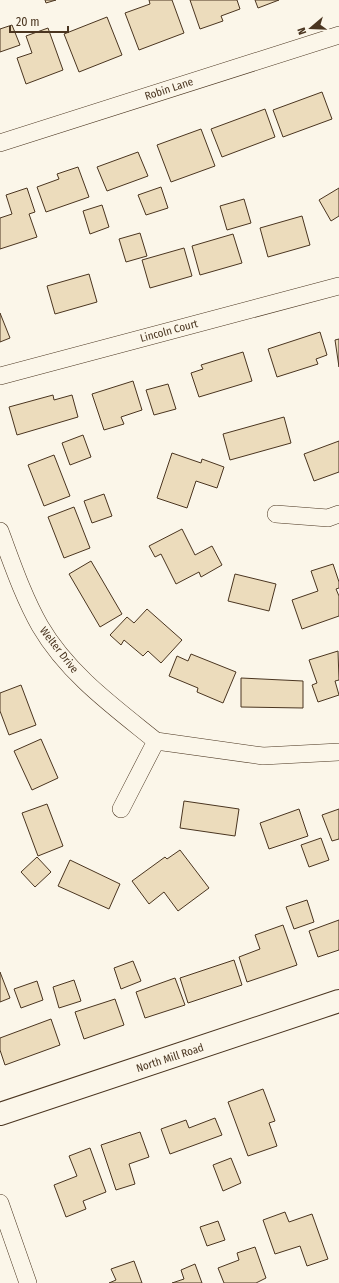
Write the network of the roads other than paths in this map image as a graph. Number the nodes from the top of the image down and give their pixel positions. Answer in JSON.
{"nodes":[{"id":1,"x":339,"y":35,"type":"edge"},
{"id":2,"x":0,"y":142,"type":"edge"},
{"id":3,"x":339,"y":286,"type":"edge"},
{"id":4,"x":0,"y":376,"type":"edge"},
{"id":5,"x":276,"y":514,"type":"dead end"},
{"id":6,"x":339,"y":514,"type":"edge"},
{"id":7,"x":0,"y":531,"type":"edge"},
{"id":8,"x":156,"y":741,"type":"junction"},
{"id":9,"x":339,"y":752,"type":"edge"},
{"id":10,"x":121,"y":809,"type":"dead end"},
{"id":11,"x":339,"y":1002,"type":"edge"},
{"id":12,"x":0,"y":1114,"type":"edge"},
{"id":13,"x":0,"y":1203,"type":"edge"},
{"id":14,"x":28,"y":1283,"type":"edge"}],
"edges":[{"from":1,"to":2,"type":"street","name":"Robin Lane"},
{"from":3,"to":4,"type":"street","name":"Lincoln Court"},
{"from":5,"to":6,"type":"street"},
{"from":7,"to":8,"type":"street","name":"Welter Drive"},
{"from":8,"to":9,"type":"street"},
{"from":8,"to":10,"type":"street"},
{"from":11,"to":12,"type":"street","name":"North Mill Road"},
{"from":13,"to":14,"type":"street"}]}
